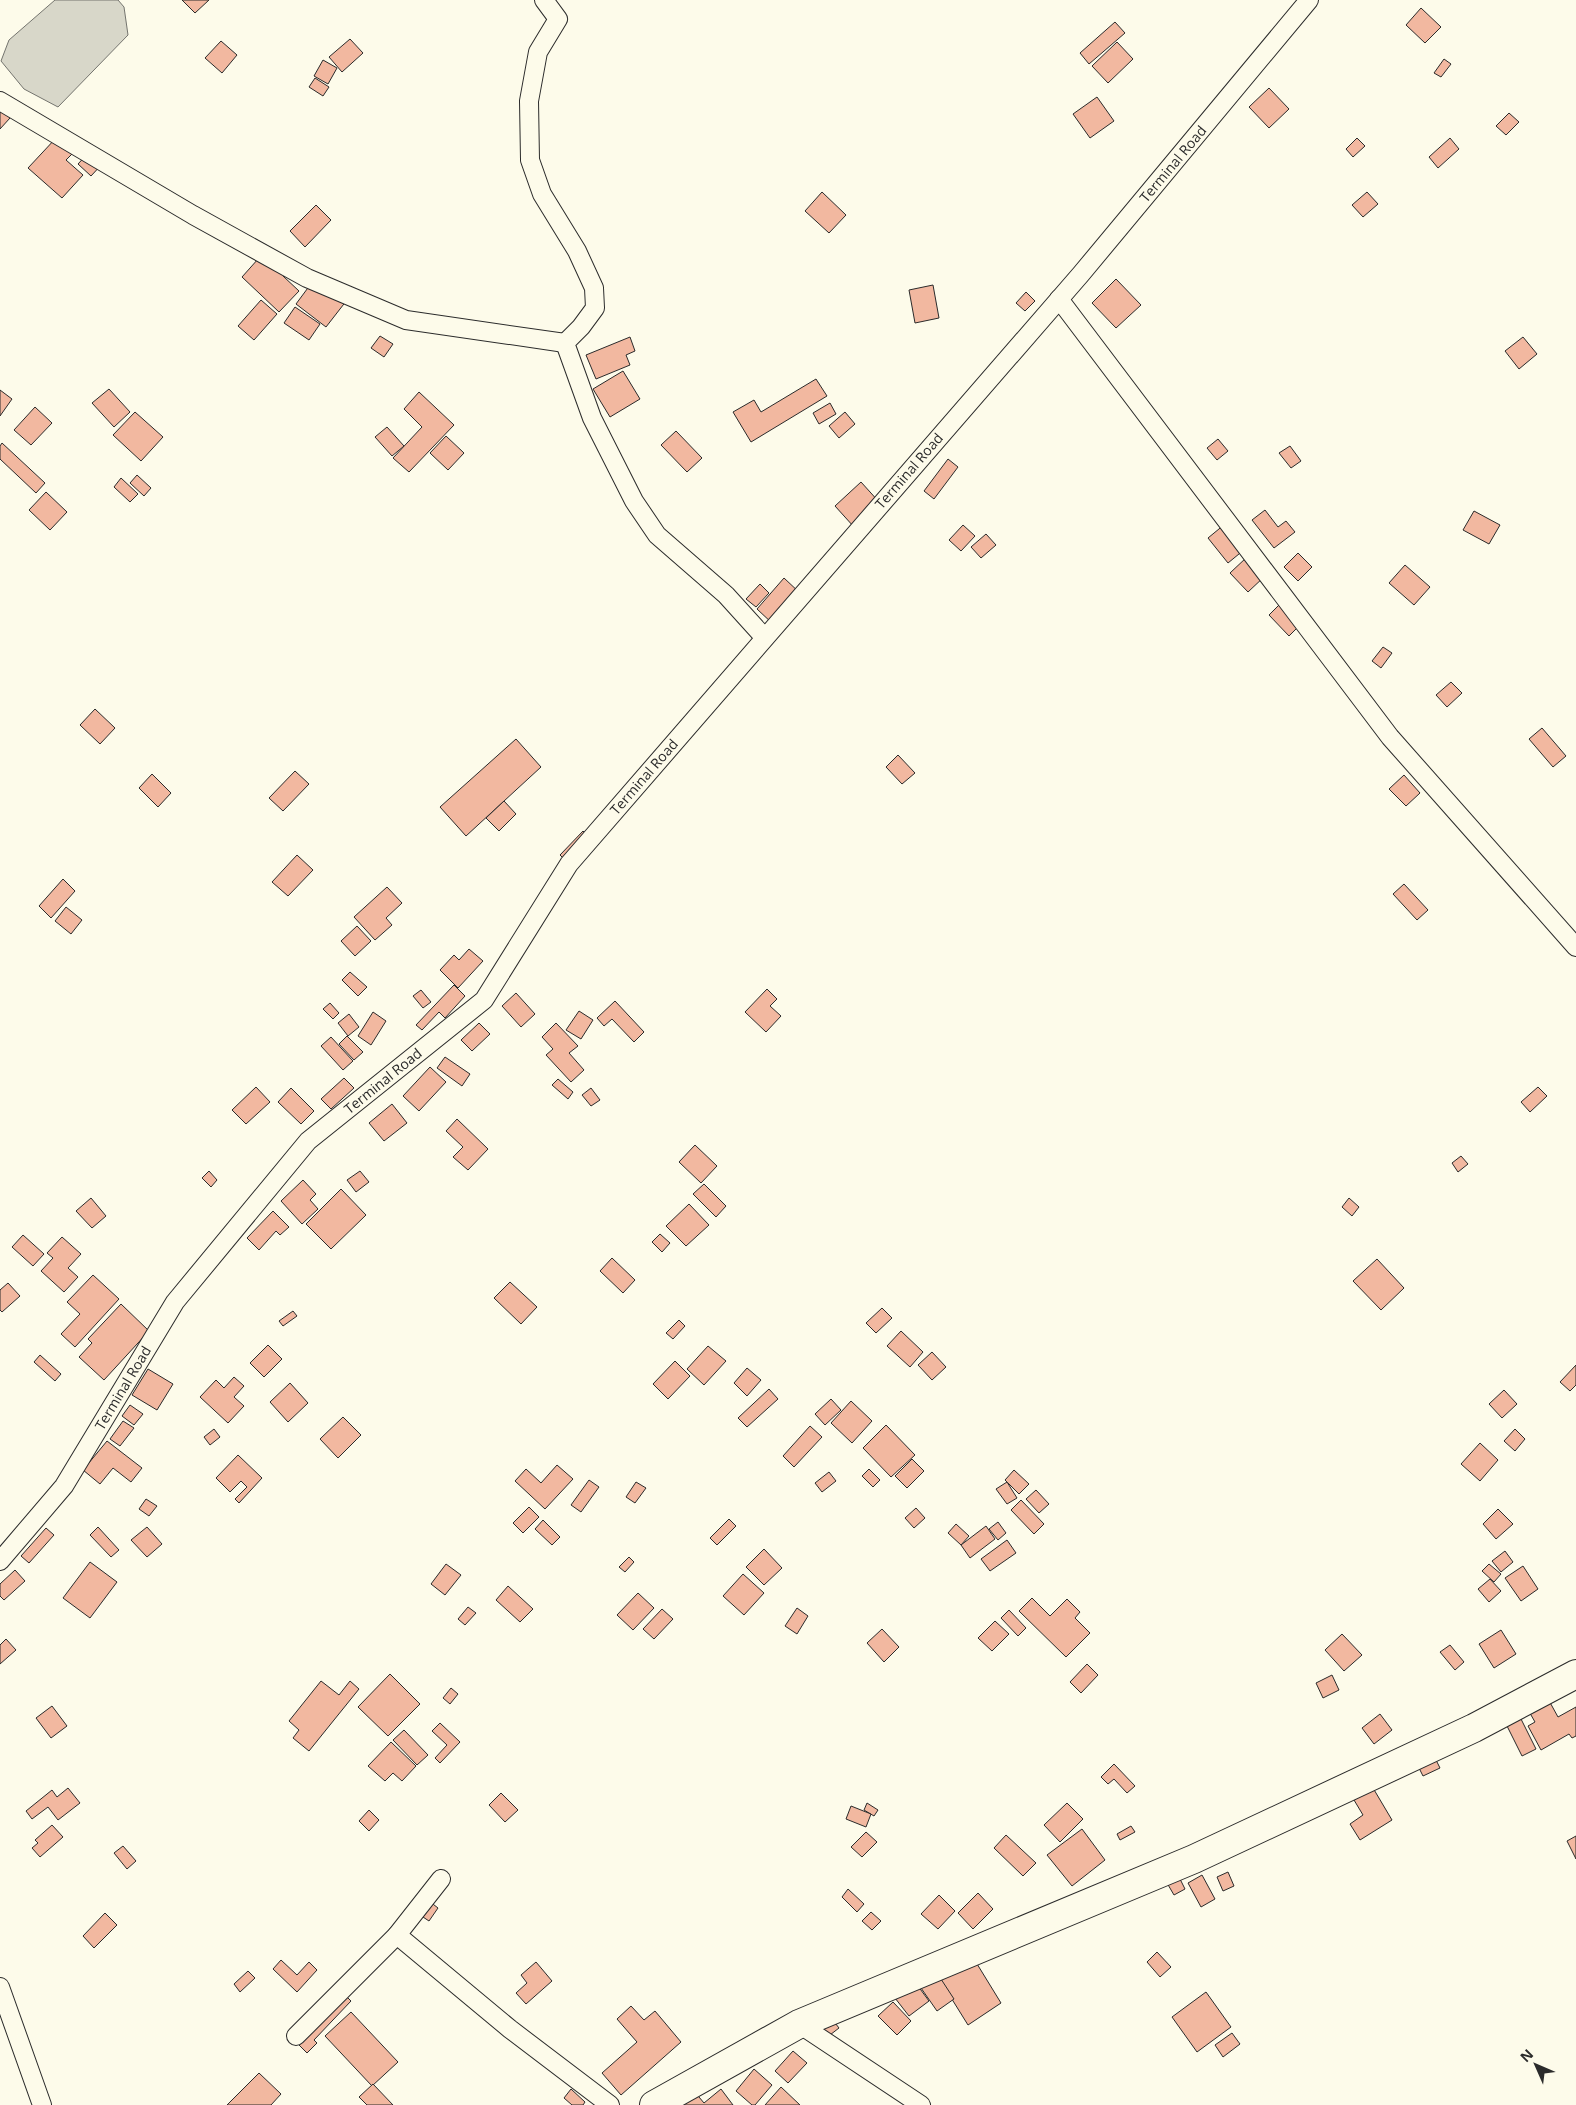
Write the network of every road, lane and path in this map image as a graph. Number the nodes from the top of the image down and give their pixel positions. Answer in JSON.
{"nodes":[{"id":1,"x":544,"y":0,"type":"edge"},
{"id":2,"x":1309,"y":0,"type":"edge"},
{"id":3,"x":0,"y":101,"type":"edge"},
{"id":4,"x":1059,"y":299,"type":"junction"},
{"id":5,"x":565,"y":343,"type":"junction"},
{"id":6,"x":764,"y":637,"type":"junction"},
{"id":7,"x":1576,"y":946,"type":"edge"},
{"id":8,"x":0,"y":1561,"type":"edge"},
{"id":9,"x":1576,"y":1674,"type":"edge"},
{"id":10,"x":441,"y":1879,"type":"dead end"},
{"id":11,"x":397,"y":1935,"type":"junction"},
{"id":12,"x":0,"y":1987,"type":"edge"},
{"id":13,"x":799,"y":2024,"type":"junction"},
{"id":14,"x":296,"y":2036,"type":"dead end"},
{"id":15,"x":42,"y":2105,"type":"edge"},
{"id":16,"x":610,"y":2105,"type":"edge"},
{"id":17,"x":654,"y":2105,"type":"edge"},
{"id":18,"x":921,"y":2105,"type":"edge"}],
"edges":[{"from":1,"to":5,"type":"street"},
{"from":2,"to":4,"type":"street","name":"Terminal Road"},
{"from":3,"to":5,"type":"street"},
{"from":4,"to":6,"type":"street","name":"Terminal Road"},
{"from":4,"to":7,"type":"street"},
{"from":5,"to":6,"type":"street"},
{"from":6,"to":8,"type":"street","name":"Terminal Road"},
{"from":9,"to":13,"type":"main road"},
{"from":10,"to":11,"type":"street"},
{"from":11,"to":14,"type":"street"},
{"from":11,"to":16,"type":"street"},
{"from":12,"to":15,"type":"street"},
{"from":13,"to":17,"type":"main road"},
{"from":13,"to":18,"type":"street"}]}
